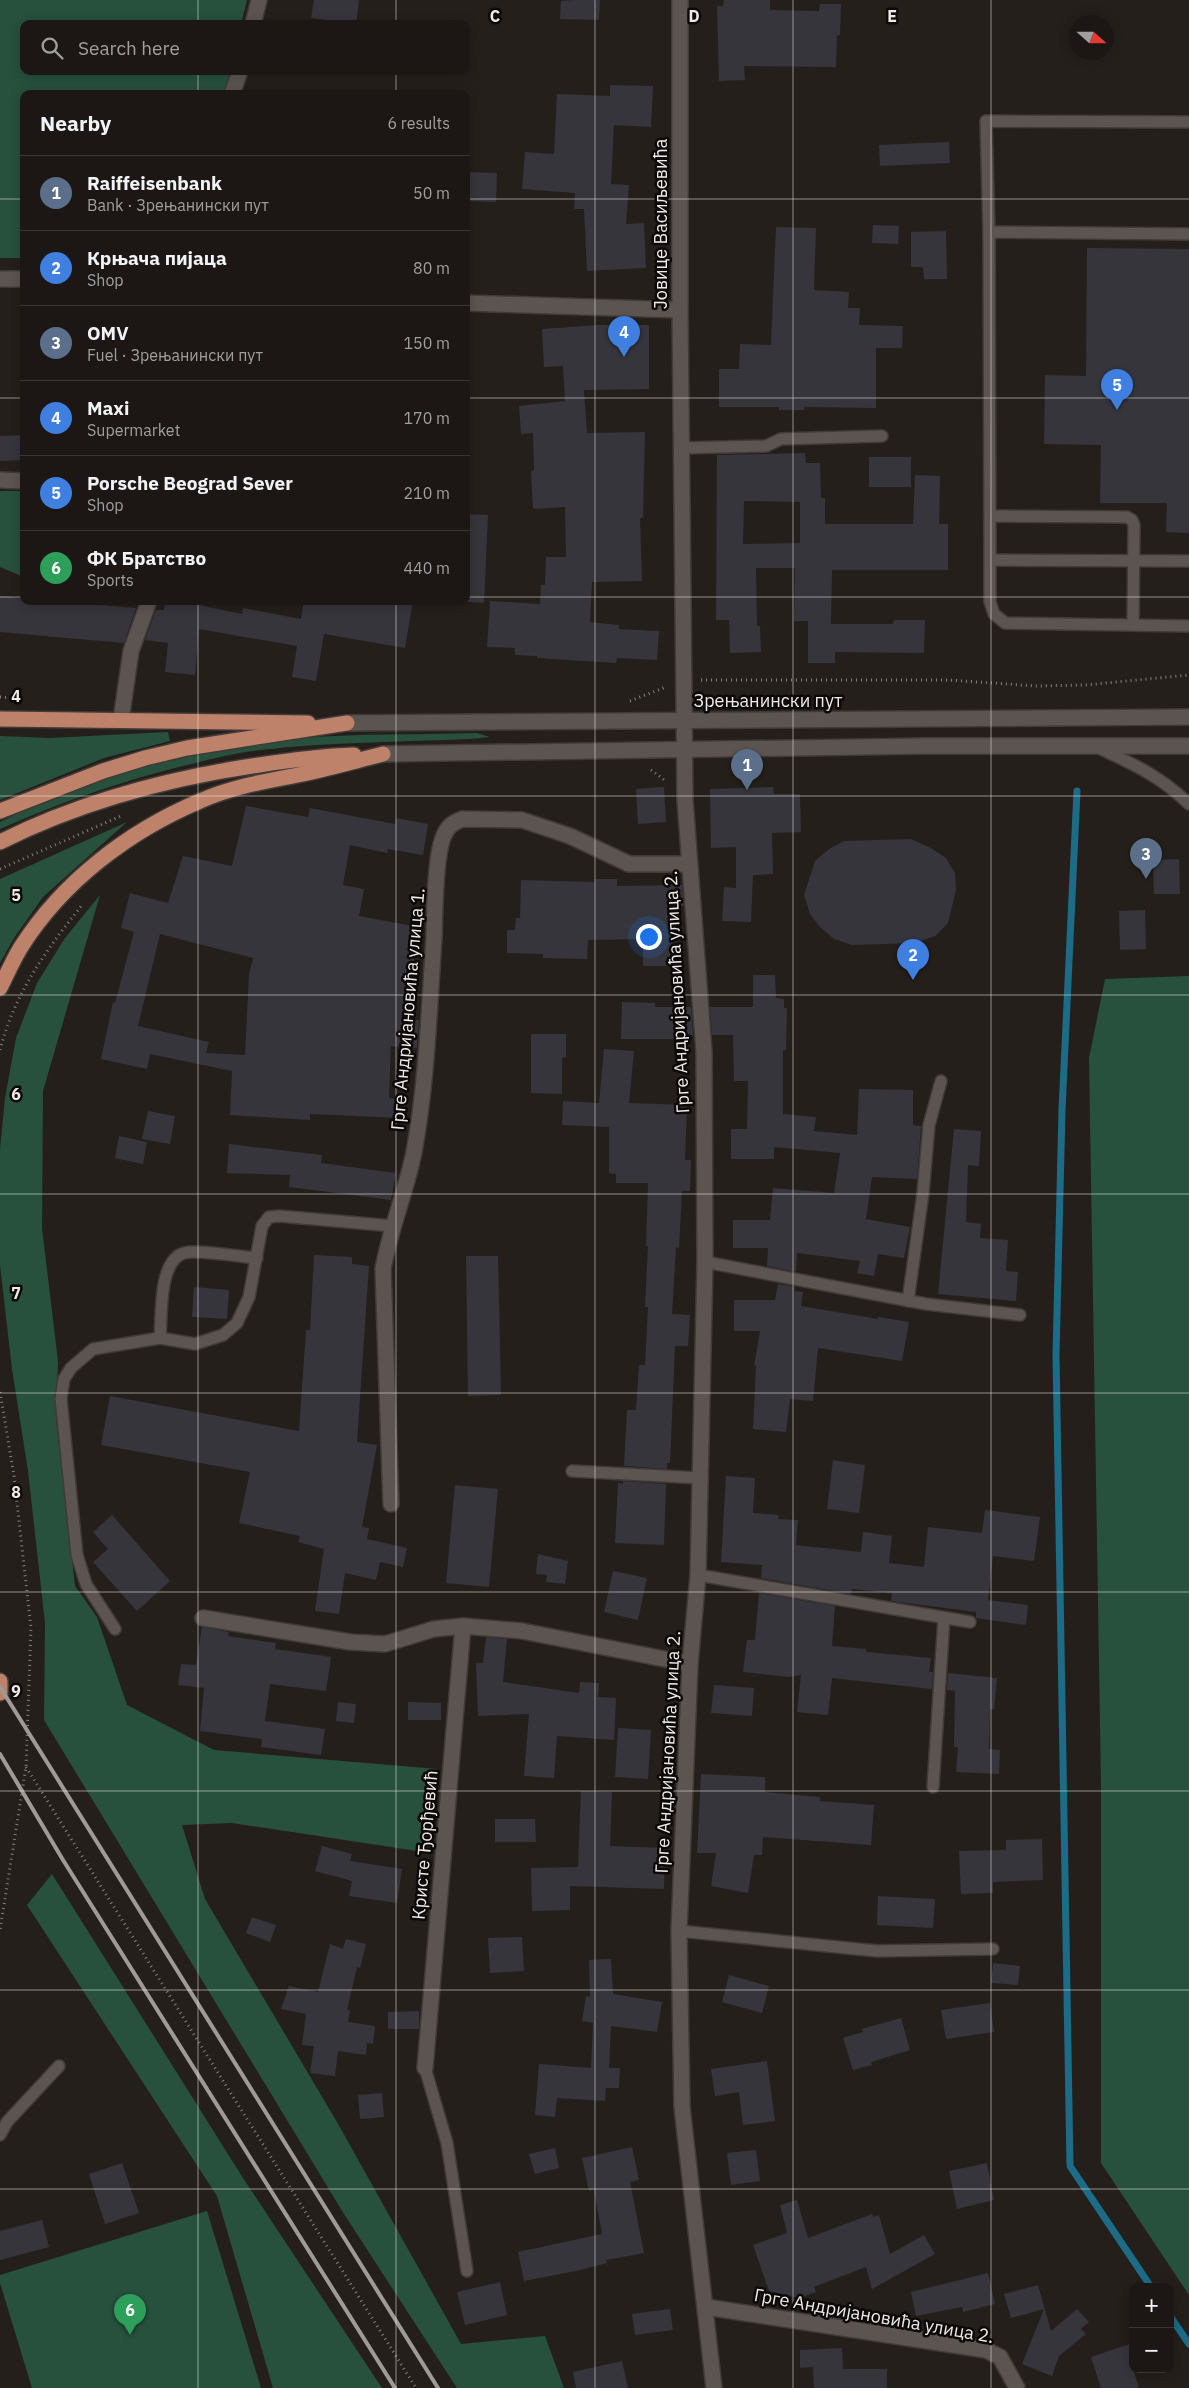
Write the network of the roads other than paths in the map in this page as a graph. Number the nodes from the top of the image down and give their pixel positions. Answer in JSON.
{"nodes":[{"id":1,"x":259,"y":0,"type":"edge"},
{"id":2,"x":680,"y":0,"type":"edge"},
{"id":3,"x":254,"y":20,"type":"edge"},
{"id":4,"x":239,"y":75,"type":"edge"},
{"id":5,"x":233,"y":90,"type":"edge"},
{"id":6,"x":1189,"y":122,"type":"edge"},
{"id":7,"x":989,"y":232,"type":"junction"},
{"id":8,"x":1189,"y":234,"type":"edge"},
{"id":9,"x":0,"y":279,"type":"edge"},
{"id":10,"x":20,"y":279,"type":"edge"},
{"id":11,"x":470,"y":303,"type":"edge"},
{"id":12,"x":680,"y":310,"type":"junction"},
{"id":13,"x":882,"y":436,"type":"dead end"},
{"id":14,"x":681,"y":448,"type":"junction"},
{"id":15,"x":0,"y":480,"type":"edge"},
{"id":16,"x":20,"y":481,"type":"edge"},
{"id":17,"x":990,"y":516,"type":"junction"},
{"id":18,"x":990,"y":560,"type":"junction"},
{"id":19,"x":1134,"y":560,"type":"junction"},
{"id":20,"x":1189,"y":561,"type":"edge"},
{"id":21,"x":148,"y":605,"type":"edge"},
{"id":22,"x":1133,"y":624,"type":"junction"},
{"id":23,"x":1189,"y":626,"type":"edge"},
{"id":24,"x":1189,"y":717,"type":"edge"},
{"id":25,"x":0,"y":719,"type":"edge"},
{"id":26,"x":121,"y":720,"type":"junction"},
{"id":27,"x":684,"y":720,"type":"junction"},
{"id":28,"x":347,"y":723,"type":"junction"},
{"id":29,"x":1095,"y":746,"type":"junction"},
{"id":30,"x":1189,"y":746,"type":"edge"},
{"id":31,"x":684,"y":750,"type":"junction"},
{"id":32,"x":383,"y":754,"type":"junction"},
{"id":33,"x":1189,"y":804,"type":"edge"},
{"id":34,"x":0,"y":811,"type":"edge"},
{"id":35,"x":0,"y":842,"type":"edge"},
{"id":36,"x":688,"y":864,"type":"junction"},
{"id":37,"x":0,"y":988,"type":"edge"},
{"id":38,"x":941,"y":1081,"type":"dead end"},
{"id":39,"x":393,"y":1226,"type":"junction"},
{"id":40,"x":257,"y":1258,"type":"junction"},
{"id":41,"x":705,"y":1262,"type":"junction"},
{"id":42,"x":908,"y":1301,"type":"junction"},
{"id":43,"x":1020,"y":1314,"type":"dead end"},
{"id":44,"x":160,"y":1338,"type":"junction"},
{"id":45,"x":572,"y":1471,"type":"dead end"},
{"id":46,"x":700,"y":1478,"type":"junction"},
{"id":47,"x":391,"y":1504,"type":"dead end"},
{"id":48,"x":698,"y":1575,"type":"junction"},
{"id":49,"x":203,"y":1618,"type":"dead end"},
{"id":50,"x":944,"y":1618,"type":"junction"},
{"id":51,"x":970,"y":1622,"type":"dead end"},
{"id":52,"x":463,"y":1626,"type":"junction"},
{"id":53,"x":115,"y":1629,"type":"dead end"},
{"id":54,"x":690,"y":1664,"type":"junction"},
{"id":55,"x":0,"y":1681,"type":"edge"},
{"id":56,"x":0,"y":1693,"type":"edge"},
{"id":57,"x":933,"y":1787,"type":"dead end"},
{"id":58,"x":679,"y":1931,"type":"junction"},
{"id":59,"x":993,"y":1949,"type":"dead end"},
{"id":60,"x":59,"y":2066,"type":"dead end"},
{"id":61,"x":424,"y":2068,"type":"joint"},
{"id":62,"x":0,"y":2135,"type":"edge"},
{"id":63,"x":467,"y":2270,"type":"dead end"},
{"id":64,"x":706,"y":2307,"type":"junction"},
{"id":65,"x":714,"y":2388,"type":"edge"},
{"id":66,"x":1017,"y":2388,"type":"edge"}],
"edges":[{"from":1,"to":3,"type":"street"},
{"from":2,"to":12,"type":"street","name":"Јовице Васиљевића"},
{"from":4,"to":5,"type":"street"},
{"from":6,"to":7,"type":"lane"},
{"from":7,"to":8,"type":"lane"},
{"from":7,"to":17,"type":"lane"},
{"from":9,"to":10,"type":"street"},
{"from":11,"to":12,"type":"street"},
{"from":12,"to":14,"type":"street","name":"Јовице Васиљевића"},
{"from":13,"to":14,"type":"lane"},
{"from":14,"to":27,"type":"street","name":"Јовице Васиљевића"},
{"from":15,"to":16,"type":"street"},
{"from":17,"to":18,"type":"lane"},
{"from":17,"to":19,"type":"lane"},
{"from":18,"to":19,"type":"lane"},
{"from":18,"to":22,"type":"lane"},
{"from":19,"to":20,"type":"lane"},
{"from":19,"to":22,"type":"lane"},
{"from":21,"to":26,"type":"street"},
{"from":22,"to":23,"type":"lane"},
{"from":24,"to":27,"type":"street","name":"Зрењанински пут"},
{"from":25,"to":26,"type":"main road"},
{"from":26,"to":28,"type":"main road"},
{"from":27,"to":28,"type":"street","name":"Зрењанински пут"},
{"from":27,"to":31,"type":"street","name":"Јовице Васиљевића"},
{"from":28,"to":34,"type":"main road"},
{"from":29,"to":30,"type":"street"},
{"from":29,"to":31,"type":"street"},
{"from":29,"to":33,"type":"lane"},
{"from":31,"to":32,"type":"street"},
{"from":31,"to":36,"type":"street","name":"Грге Андријановића улица 2."},
{"from":32,"to":35,"type":"main road"},
{"from":32,"to":37,"type":"main road"},
{"from":36,"to":39,"type":"street","name":"Грге Андријановића улица 1."},
{"from":36,"to":41,"type":"street","name":"Грге Андријановића улица 2."},
{"from":38,"to":42,"type":"lane"},
{"from":39,"to":40,"type":"lane"},
{"from":39,"to":47,"type":"street","name":"Грге Андријановића улица 1."},
{"from":40,"to":44,"type":"lane"},
{"from":40,"to":44,"type":"lane"},
{"from":41,"to":42,"type":"lane"},
{"from":41,"to":46,"type":"street","name":"Грге Андријановића улица 2."},
{"from":42,"to":43,"type":"lane"},
{"from":44,"to":53,"type":"lane"},
{"from":45,"to":46,"type":"lane"},
{"from":46,"to":48,"type":"street","name":"Грге Андријановића улица 2."},
{"from":48,"to":50,"type":"lane"},
{"from":48,"to":54,"type":"street","name":"Грге Андријановића улица 2."},
{"from":49,"to":52,"type":"street"},
{"from":50,"to":51,"type":"lane"},
{"from":50,"to":57,"type":"lane"},
{"from":52,"to":54,"type":"street"},
{"from":52,"to":61,"type":"street","name":"Кристе Ђорђевић"},
{"from":54,"to":58,"type":"street","name":"Грге Андријановића улица 2."},
{"from":55,"to":56,"type":"main road"},
{"from":58,"to":59,"type":"lane"},
{"from":58,"to":64,"type":"street","name":"Грге Андријановића улица 2."},
{"from":60,"to":62,"type":"lane"},
{"from":61,"to":63,"type":"lane"},
{"from":64,"to":65,"type":"street","name":"Грге Андријановића улица 2."},
{"from":64,"to":66,"type":"street","name":"Грге Андријановића улица 2."}]}
